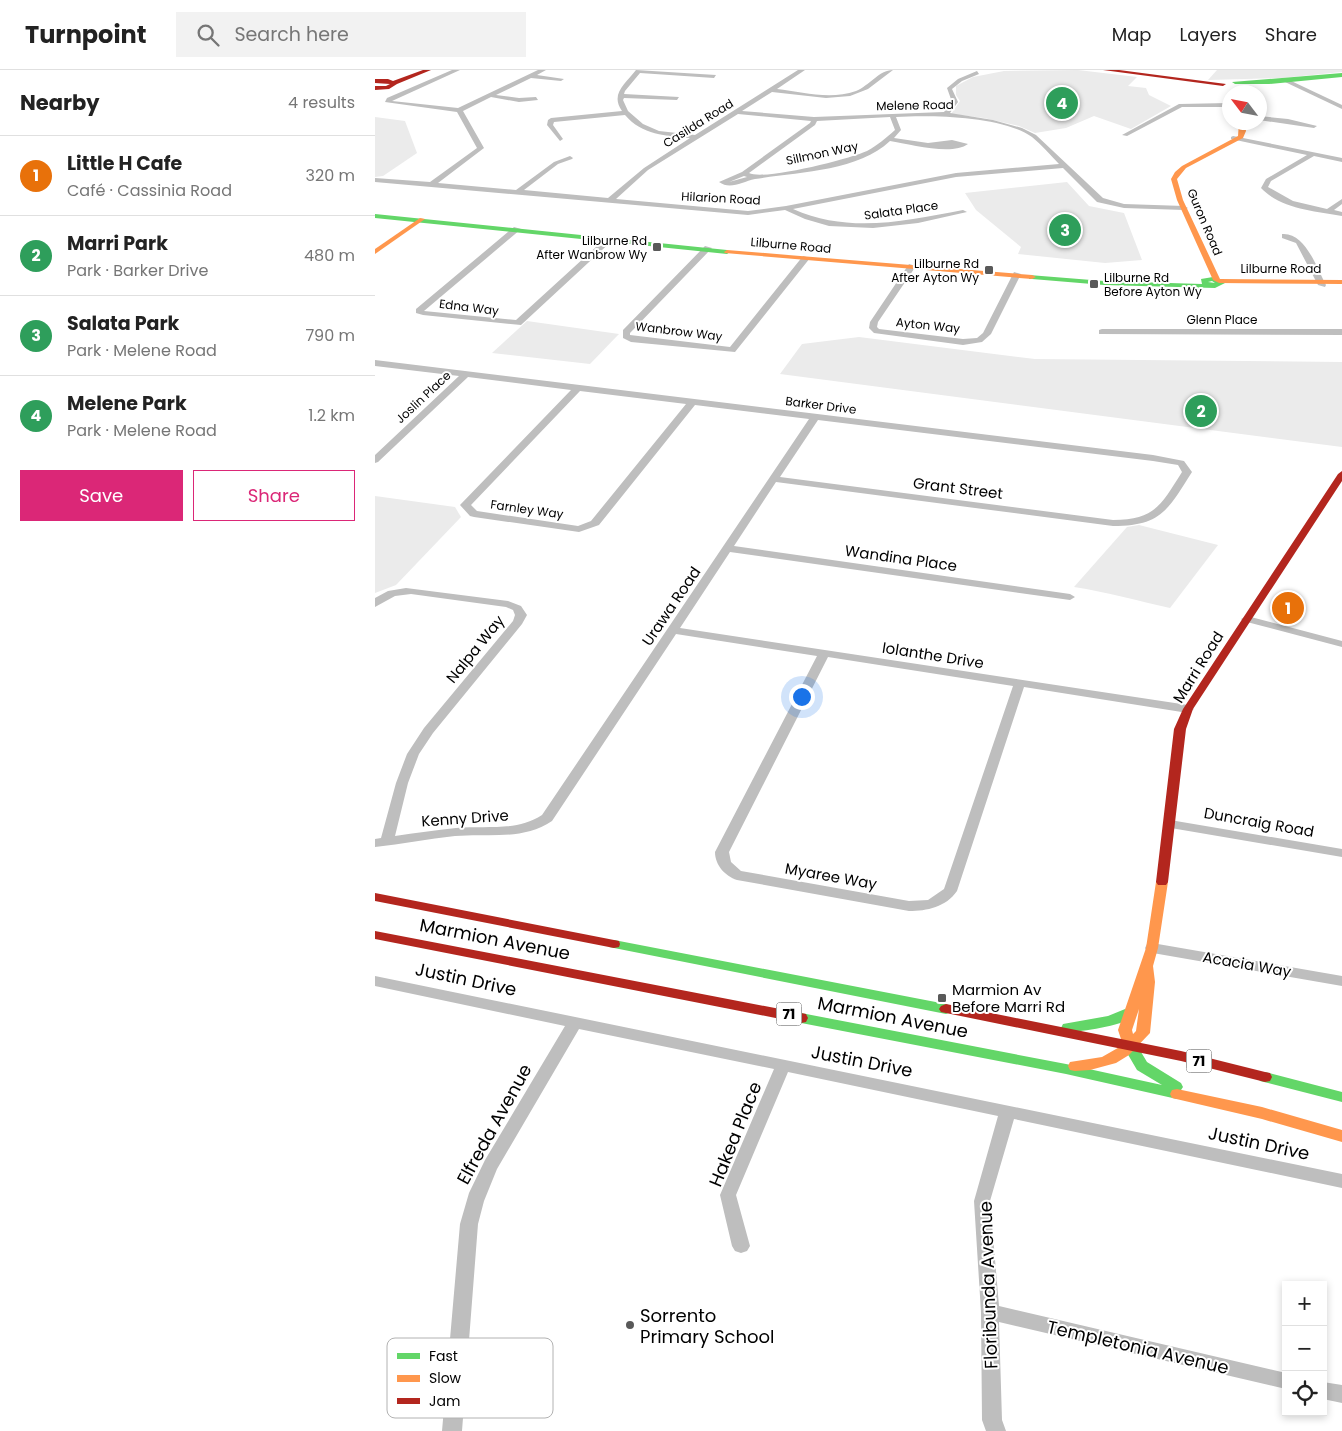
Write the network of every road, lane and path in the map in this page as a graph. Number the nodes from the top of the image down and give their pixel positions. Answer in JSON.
{"nodes":[{"id":1,"x":415,"y":70,"type":"edge"},
{"id":2,"x":428,"y":70,"type":"edge"},
{"id":3,"x":457,"y":70,"type":"edge"},
{"id":4,"x":543,"y":70,"type":"edge"},
{"id":5,"x":639,"y":70,"type":"edge"},
{"id":6,"x":802,"y":70,"type":"edge"},
{"id":7,"x":890,"y":70,"type":"edge"},
{"id":8,"x":1106,"y":70,"type":"edge"},
{"id":9,"x":1116,"y":70,"type":"edge"},
{"id":10,"x":977,"y":73,"type":"dead end"},
{"id":11,"x":1342,"y":75,"type":"edge"},
{"id":12,"x":529,"y":76,"type":"junction"},
{"id":13,"x":714,"y":76,"type":"dead end"},
{"id":14,"x":561,"y":79,"type":"dead end"},
{"id":15,"x":1288,"y":81,"type":"junction"},
{"id":16,"x":1230,"y":85,"type":"edge"},
{"id":17,"x":376,"y":86,"type":"edge"},
{"id":18,"x":772,"y":90,"type":"junction"},
{"id":19,"x":487,"y":95,"type":"junction"},
{"id":20,"x":621,"y":96,"type":"junction"},
{"id":21,"x":677,"y":98,"type":"dead end"},
{"id":22,"x":536,"y":99,"type":"dead end"},
{"id":23,"x":1166,"y":102,"type":"dead end"},
{"id":24,"x":1181,"y":105,"type":"junction"},
{"id":25,"x":1222,"y":105,"type":"edge"},
{"id":26,"x":1342,"y":106,"type":"edge"},
{"id":27,"x":459,"y":110,"type":"junction"},
{"id":28,"x":626,"y":112,"type":"junction"},
{"id":29,"x":738,"y":112,"type":"junction"},
{"id":30,"x":946,"y":114,"type":"junction"},
{"id":31,"x":892,"y":115,"type":"junction"},
{"id":32,"x":815,"y":119,"type":"junction"},
{"id":33,"x":1267,"y":119,"type":"edge"},
{"id":34,"x":1314,"y":126,"type":"dead end"},
{"id":35,"x":1237,"y":130,"type":"edge"},
{"id":36,"x":1243,"y":130,"type":"edge"},
{"id":37,"x":1125,"y":135,"type":"dead end"},
{"id":38,"x":696,"y":137,"type":"junction"},
{"id":39,"x":1235,"y":138,"type":"junction"},
{"id":40,"x":560,"y":139,"type":"dead end"},
{"id":41,"x":889,"y":139,"type":"junction"},
{"id":42,"x":931,"y":144,"type":"dead end"},
{"id":43,"x":1313,"y":154,"type":"junction"},
{"id":44,"x":570,"y":158,"type":"dead end"},
{"id":45,"x":1342,"y":160,"type":"edge"},
{"id":46,"x":1064,"y":166,"type":"junction"},
{"id":47,"x":744,"y":173,"type":"junction"},
{"id":48,"x":756,"y":177,"type":"junction"},
{"id":49,"x":375,"y":180,"type":"edge"},
{"id":50,"x":432,"y":184,"type":"junction"},
{"id":51,"x":517,"y":192,"type":"junction"},
{"id":52,"x":609,"y":201,"type":"junction"},
{"id":53,"x":1342,"y":201,"type":"edge"},
{"id":54,"x":786,"y":208,"type":"junction"},
{"id":55,"x":1181,"y":208,"type":"junction"},
{"id":56,"x":1328,"y":210,"type":"junction"},
{"id":57,"x":963,"y":212,"type":"dead end"},
{"id":58,"x":1342,"y":214,"type":"edge"},
{"id":59,"x":375,"y":215,"type":"edge"},
{"id":60,"x":417,"y":220,"type":"junction"},
{"id":61,"x":516,"y":230,"type":"junction"},
{"id":62,"x":1285,"y":236,"type":"dead end"},
{"id":63,"x":609,"y":239,"type":"junction"},
{"id":64,"x":375,"y":247,"type":"edge"},
{"id":65,"x":707,"y":249,"type":"junction"},
{"id":66,"x":375,"y":252,"type":"edge"},
{"id":67,"x":806,"y":259,"type":"junction"},
{"id":68,"x":911,"y":267,"type":"junction"},
{"id":69,"x":1017,"y":276,"type":"junction"},
{"id":70,"x":1212,"y":281,"type":"junction"},
{"id":71,"x":1322,"y":283,"type":"junction"},
{"id":72,"x":1342,"y":283,"type":"edge"},
{"id":73,"x":1102,"y":332,"type":"dead end"},
{"id":74,"x":1342,"y":332,"type":"edge"},
{"id":75,"x":375,"y":363,"type":"edge"},
{"id":76,"x":466,"y":374,"type":"junction"},
{"id":77,"x":578,"y":388,"type":"junction"},
{"id":78,"x":692,"y":402,"type":"junction"},
{"id":79,"x":815,"y":416,"type":"junction"},
{"id":80,"x":375,"y":460,"type":"edge"},
{"id":81,"x":1342,"y":474,"type":"edge"},
{"id":82,"x":774,"y":479,"type":"junction"},
{"id":83,"x":1138,"y":523,"type":"joint"},
{"id":84,"x":727,"y":548,"type":"junction"},
{"id":85,"x":1070,"y":597,"type":"dead end"},
{"id":86,"x":375,"y":604,"type":"edge"},
{"id":87,"x":1247,"y":619,"type":"junction"},
{"id":88,"x":673,"y":630,"type":"junction"},
{"id":89,"x":1342,"y":644,"type":"edge"},
{"id":90,"x":824,"y":653,"type":"junction"},
{"id":91,"x":1019,"y":684,"type":"junction"},
{"id":92,"x":1188,"y":709,"type":"junction"},
{"id":93,"x":552,"y":812,"type":"joint"},
{"id":94,"x":1170,"y":824,"type":"junction"},
{"id":95,"x":381,"y":842,"type":"edge"},
{"id":96,"x":1342,"y":853,"type":"edge"},
{"id":97,"x":375,"y":897,"type":"edge"},
{"id":98,"x":375,"y":935,"type":"edge"},
{"id":99,"x":1152,"y":948,"type":"junction"},
{"id":100,"x":1146,"y":965,"type":"junction"},
{"id":101,"x":1342,"y":980,"type":"edge"},
{"id":102,"x":375,"y":981,"type":"edge"},
{"id":103,"x":1130,"y":1012,"type":"junction"},
{"id":104,"x":575,"y":1022,"type":"junction"},
{"id":105,"x":1054,"y":1030,"type":"junction"},
{"id":106,"x":1130,"y":1046,"type":"junction"},
{"id":107,"x":783,"y":1066,"type":"junction"},
{"id":108,"x":1052,"y":1066,"type":"junction"},
{"id":109,"x":1342,"y":1097,"type":"edge"},
{"id":110,"x":1202,"y":1099,"type":"junction"},
{"id":111,"x":1009,"y":1111,"type":"junction"},
{"id":112,"x":1342,"y":1136,"type":"edge"},
{"id":113,"x":1342,"y":1181,"type":"edge"},
{"id":114,"x":741,"y":1246,"type":"dead end"},
{"id":115,"x":990,"y":1312,"type":"junction"},
{"id":116,"x":459,"y":1338,"type":"edge"},
{"id":117,"x":1282,"y":1380,"type":"edge"},
{"id":118,"x":1327,"y":1391,"type":"edge"},
{"id":119,"x":1342,"y":1394,"type":"edge"},
{"id":120,"x":452,"y":1418,"type":"edge"},
{"id":121,"x":451,"y":1431,"type":"edge"},
{"id":122,"x":996,"y":1431,"type":"edge"}],
"edges":[{"from":1,"to":17,"type":"main road"},
{"from":2,"to":17,"type":"main road"},
{"from":3,"to":27,"type":"street"},
{"from":4,"to":12,"type":"street"},
{"from":5,"to":13,"type":"street"},
{"from":5,"to":20,"type":"street"},
{"from":6,"to":18,"type":"street","name":"Casilda Road"},
{"from":7,"to":18,"type":"street"},
{"from":8,"to":16,"type":"main road"},
{"from":9,"to":16,"type":"main road"},
{"from":10,"to":30,"type":"street"},
{"from":11,"to":15,"type":"main road"},
{"from":12,"to":14,"type":"street"},
{"from":12,"to":19,"type":"street"},
{"from":15,"to":16,"type":"main road"},
{"from":15,"to":26,"type":"street"},
{"from":18,"to":29,"type":"street","name":"Casilda Road"},
{"from":19,"to":22,"type":"street"},
{"from":19,"to":27,"type":"street"},
{"from":20,"to":21,"type":"street"},
{"from":20,"to":28,"type":"street"},
{"from":23,"to":24,"type":"street"},
{"from":24,"to":25,"type":"street"},
{"from":24,"to":37,"type":"street"},
{"from":27,"to":50,"type":"street"},
{"from":28,"to":38,"type":"street"},
{"from":28,"to":40,"type":"street"},
{"from":29,"to":32,"type":"street","name":"Melene Road"},
{"from":29,"to":38,"type":"street","name":"Casilda Road"},
{"from":30,"to":31,"type":"street","name":"Melene Road"},
{"from":30,"to":46,"type":"street","name":"Melene Road"},
{"from":31,"to":32,"type":"street","name":"Melene Road"},
{"from":31,"to":41,"type":"street"},
{"from":32,"to":47,"type":"street","name":"Sillmon Way"},
{"from":33,"to":34,"type":"street"},
{"from":35,"to":39,"type":"main road"},
{"from":36,"to":39,"type":"main road"},
{"from":38,"to":52,"type":"street","name":"Casilda Road"},
{"from":39,"to":43,"type":"street"},
{"from":39,"to":55,"type":"main road","name":"Guron Road"},
{"from":41,"to":42,"type":"street"},
{"from":41,"to":48,"type":"street","name":"Sillmon Way"},
{"from":43,"to":45,"type":"street"},
{"from":43,"to":56,"type":"street"},
{"from":44,"to":51,"type":"street"},
{"from":46,"to":54,"type":"street","name":"Hilarion Road"},
{"from":46,"to":55,"type":"street","name":"Melene Road"},
{"from":47,"to":48,"type":"street","name":"Sillmon Way"},
{"from":47,"to":48,"type":"street","name":"Sillmon Way"},
{"from":49,"to":50,"type":"street","name":"Hilarion Road"},
{"from":50,"to":51,"type":"street","name":"Hilarion Road"},
{"from":51,"to":52,"type":"street","name":"Hilarion Road"},
{"from":52,"to":54,"type":"street","name":"Hilarion Road"},
{"from":53,"to":56,"type":"street"},
{"from":54,"to":57,"type":"street","name":"Salata Place"},
{"from":55,"to":70,"type":"main road","name":"Guron Road"},
{"from":56,"to":58,"type":"street"},
{"from":59,"to":60,"type":"main road","name":"Lilburne Road"},
{"from":60,"to":61,"type":"main road","name":"Lilburne Road"},
{"from":60,"to":64,"type":"main road"},
{"from":60,"to":66,"type":"main road"},
{"from":61,"to":63,"type":"main road","name":"Lilburne Road"},
{"from":61,"to":63,"type":"street","name":"Edna Way"},
{"from":62,"to":71,"type":"street"},
{"from":63,"to":65,"type":"main road","name":"Lilburne Road"},
{"from":65,"to":67,"type":"main road","name":"Lilburne Road"},
{"from":65,"to":67,"type":"street","name":"Wanbrow Way"},
{"from":67,"to":68,"type":"main road","name":"Lilburne Road"},
{"from":68,"to":69,"type":"main road","name":"Lilburne Road"},
{"from":68,"to":69,"type":"street","name":"Ayton Way"},
{"from":69,"to":70,"type":"main road","name":"Lilburne Road"},
{"from":70,"to":71,"type":"main road","name":"Lilburne Road"},
{"from":71,"to":72,"type":"main road","name":"Lilburne Road"},
{"from":73,"to":74,"type":"street","name":"Glenn Place"},
{"from":75,"to":76,"type":"street","name":"Barker Drive"},
{"from":76,"to":77,"type":"street","name":"Barker Drive"},
{"from":76,"to":80,"type":"street","name":"Joslin Place"},
{"from":77,"to":78,"type":"street","name":"Barker Drive"},
{"from":77,"to":78,"type":"street","name":"Farnley Way"},
{"from":78,"to":79,"type":"street","name":"Barker Drive"},
{"from":79,"to":82,"type":"street","name":"Urawa Road"},
{"from":79,"to":83,"type":"street","name":"Barker Drive"},
{"from":81,"to":87,"type":"main road","name":"Marri Road"},
{"from":82,"to":83,"type":"street","name":"Grant Street"},
{"from":82,"to":84,"type":"street","name":"Urawa Road"},
{"from":84,"to":85,"type":"street","name":"Wandina Place"},
{"from":84,"to":88,"type":"street","name":"Urawa Road"},
{"from":86,"to":95,"type":"street","name":"Nalpa Way"},
{"from":87,"to":89,"type":"street"},
{"from":87,"to":92,"type":"main road","name":"Marri Road"},
{"from":88,"to":90,"type":"street","name":"Iolanthe Drive"},
{"from":88,"to":93,"type":"street","name":"Urawa Road"},
{"from":90,"to":91,"type":"street","name":"Iolanthe Drive"},
{"from":90,"to":91,"type":"street","name":"Myaree Way"},
{"from":91,"to":92,"type":"street","name":"Iolanthe Drive"},
{"from":92,"to":94,"type":"main road","name":"Marri Road"},
{"from":93,"to":95,"type":"street","name":"Kenny Drive"},
{"from":94,"to":96,"type":"street","name":"Duncraig Road"},
{"from":94,"to":99,"type":"main road","name":"Marri Road"},
{"from":97,"to":105,"type":"main road","name":"Marmion Avenue","number":"71"},
{"from":98,"to":108,"type":"main road","name":"Marmion Avenue","number":"71"},
{"from":99,"to":100,"type":"main road","name":"Marri Road"},
{"from":99,"to":101,"type":"street","name":"Acacia Way"},
{"from":100,"to":103,"type":"main road","name":"Marri Road"},
{"from":100,"to":106,"type":"main road","name":"Marri Road"},
{"from":102,"to":104,"type":"street","name":"Justin Drive"},
{"from":103,"to":105,"type":"main road"},
{"from":103,"to":106,"type":"main road","name":"Marri Road"},
{"from":104,"to":107,"type":"street","name":"Justin Drive"},
{"from":104,"to":116,"type":"street","name":"Elfreda Avenue"},
{"from":105,"to":106,"type":"main road","name":"Marmion Avenue","number":"71"},
{"from":106,"to":108,"type":"main road"},
{"from":106,"to":109,"type":"main road","name":"Marmion Avenue","number":"71"},
{"from":106,"to":110,"type":"main road"},
{"from":107,"to":111,"type":"street","name":"Justin Drive"},
{"from":107,"to":114,"type":"street","name":"Hakea Place"},
{"from":108,"to":110,"type":"main road","name":"Marmion Avenue","number":"71"},
{"from":110,"to":112,"type":"main road","name":"Marmion Avenue","number":"71"},
{"from":111,"to":113,"type":"street","name":"Justin Drive"},
{"from":111,"to":115,"type":"street","name":"Floribunda Avenue"},
{"from":115,"to":117,"type":"street","name":"Templetonia Avenue"},
{"from":115,"to":122,"type":"street","name":"Floribunda Avenue"},
{"from":118,"to":119,"type":"street"},
{"from":120,"to":121,"type":"street","name":"Elfreda Avenue"}]}
